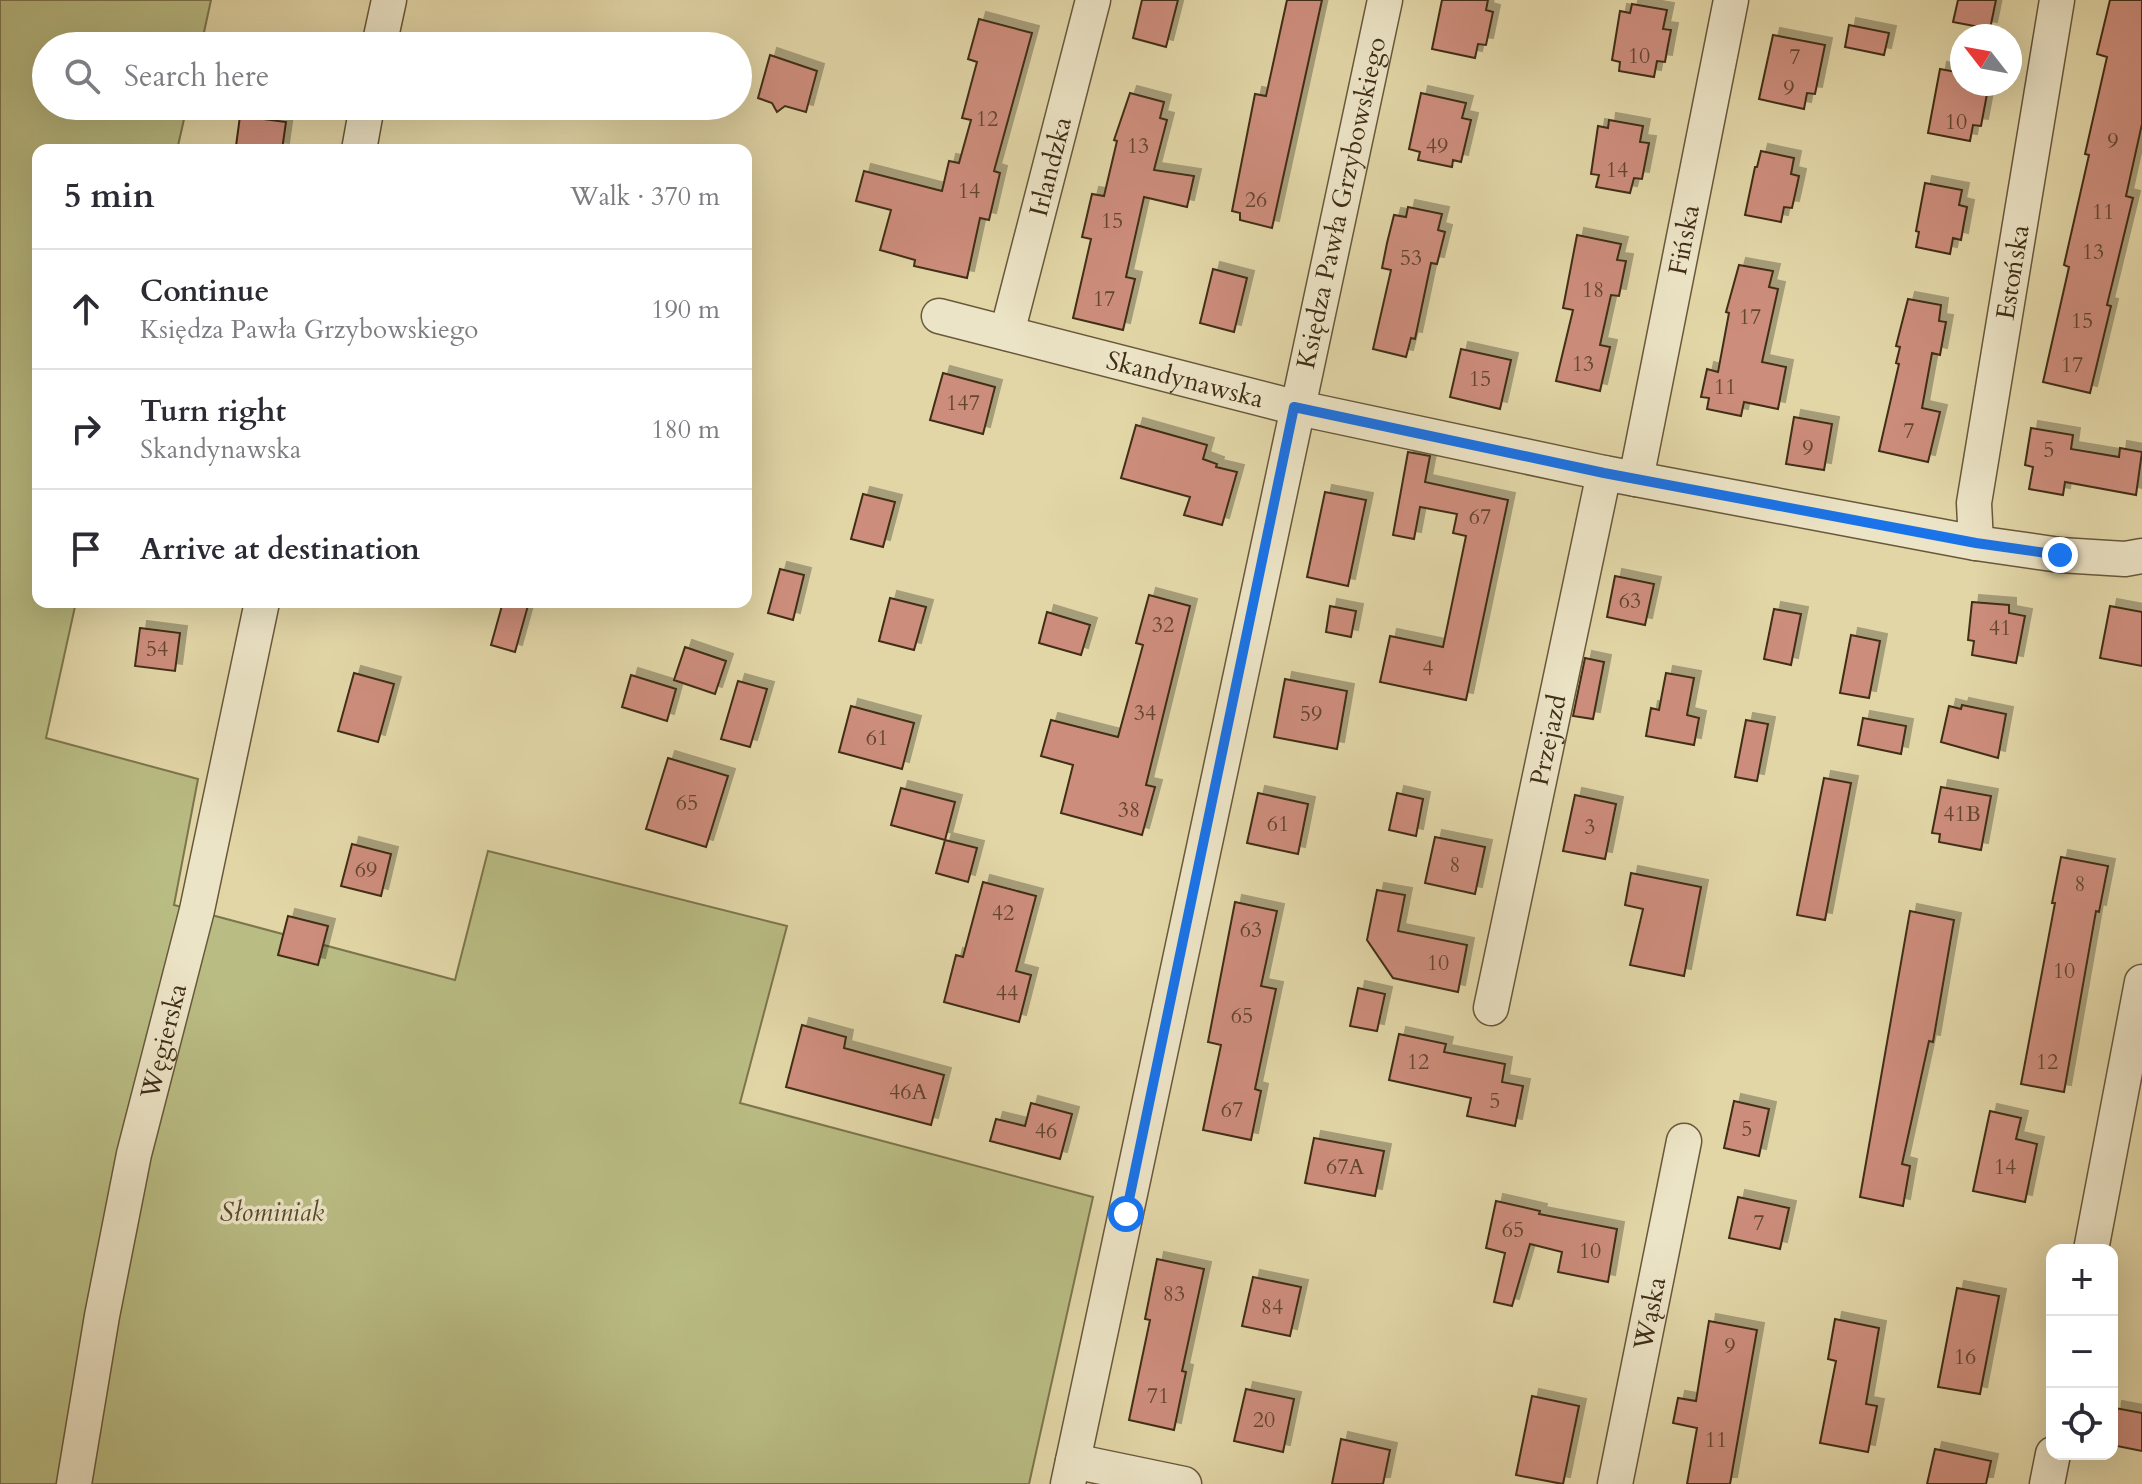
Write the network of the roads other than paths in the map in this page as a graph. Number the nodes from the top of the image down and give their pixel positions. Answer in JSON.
{"nodes":[{"id":1,"x":389,"y":0,"type":"edge"},
{"id":2,"x":1093,"y":0,"type":"edge"},
{"id":3,"x":1385,"y":0,"type":"edge"},
{"id":4,"x":1731,"y":0,"type":"edge"},
{"id":5,"x":2057,"y":0,"type":"edge"},
{"id":6,"x":382,"y":32,"type":"edge"},
{"id":7,"x":364,"y":120,"type":"edge"},
{"id":8,"x":360,"y":144,"type":"edge"},
{"id":9,"x":939,"y":316,"type":"dead end"},
{"id":10,"x":1007,"y":333,"type":"junction"},
{"id":11,"x":1294,"y":407,"type":"junction"},
{"id":12,"x":1620,"y":476,"type":"junction"},
{"id":13,"x":1976,"y":543,"type":"junction"},
{"id":14,"x":2142,"y":556,"type":"edge"},
{"id":15,"x":261,"y":608,"type":"edge"},
{"id":16,"x":2142,"y":982,"type":"edge"},
{"id":17,"x":1491,"y":1008,"type":"dead end"},
{"id":18,"x":1684,"y":1141,"type":"dead end"},
{"id":19,"x":2092,"y":1244,"type":"edge"},
{"id":20,"x":2052,"y":1460,"type":"edge"},
{"id":21,"x":1070,"y":1473,"type":"edge"},
{"id":22,"x":74,"y":1484,"type":"edge"},
{"id":23,"x":1184,"y":1484,"type":"edge"},
{"id":24,"x":1615,"y":1484,"type":"edge"},
{"id":25,"x":2047,"y":1484,"type":"edge"}],
"edges":[{"from":1,"to":6,"type":"street"},
{"from":2,"to":10,"type":"street","name":"Irlandzka"},
{"from":3,"to":11,"type":"street","name":"Księdza Pawła Grzybowskiego"},
{"from":4,"to":12,"type":"street","name":"Fińska"},
{"from":5,"to":13,"type":"street","name":"Estońska"},
{"from":7,"to":8,"type":"street"},
{"from":9,"to":10,"type":"street","name":"Skandynawska"},
{"from":10,"to":11,"type":"street","name":"Skandynawska"},
{"from":11,"to":12,"type":"street","name":"Skandynawska"},
{"from":11,"to":21,"type":"street","name":"Księdza Pawła Grzybowskiego"},
{"from":12,"to":13,"type":"street","name":"Skandynawska"},
{"from":12,"to":17,"type":"street","name":"Przejazd"},
{"from":13,"to":14,"type":"street","name":"Skandynawska"},
{"from":15,"to":22,"type":"street","name":"Węgierska"},
{"from":16,"to":19,"type":"street"},
{"from":18,"to":24,"type":"street","name":"Wąska"},
{"from":20,"to":25,"type":"street"},
{"from":21,"to":23,"type":"street"}]}
